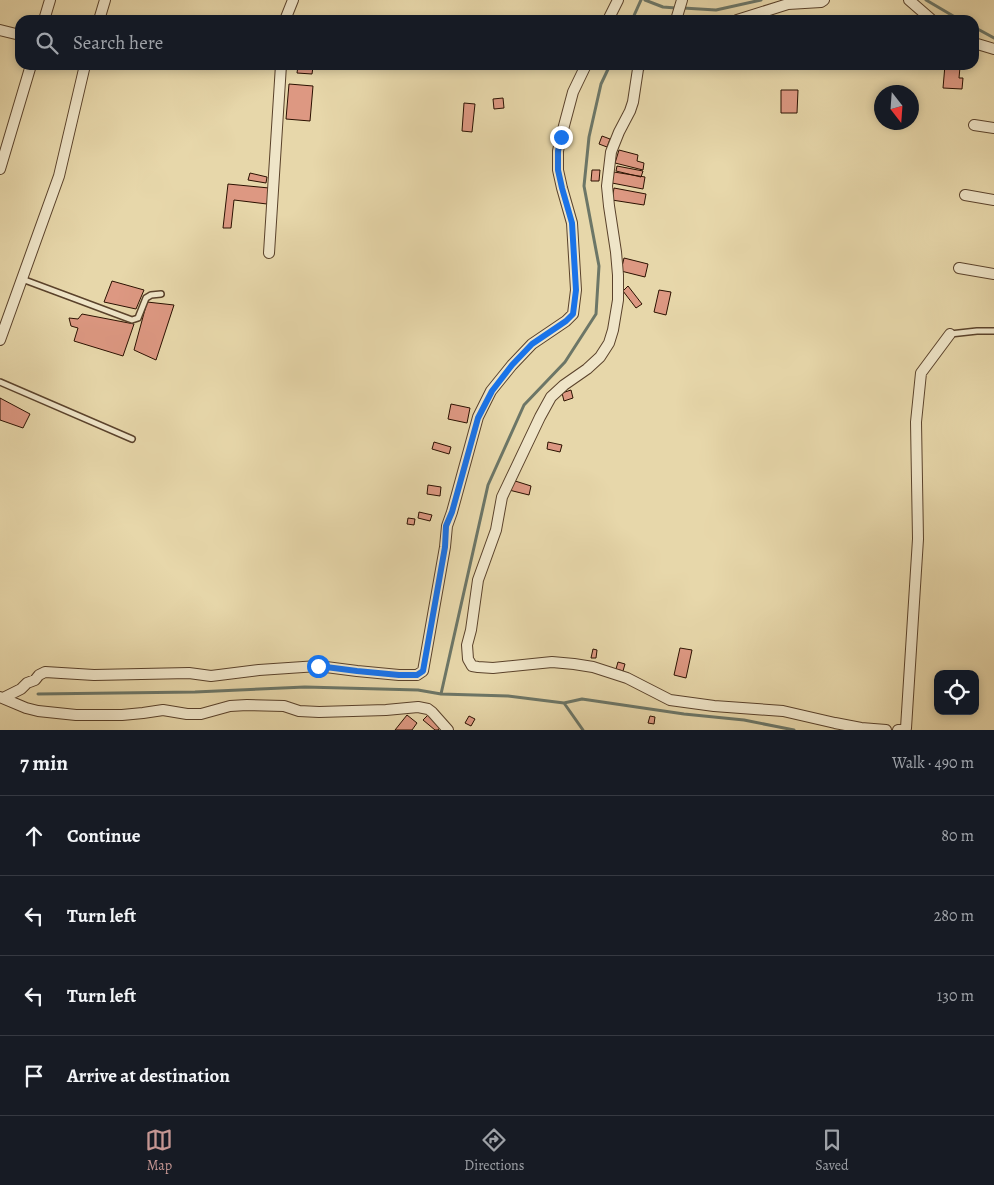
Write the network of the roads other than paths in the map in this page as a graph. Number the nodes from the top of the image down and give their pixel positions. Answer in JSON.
{"nodes":[{"id":1,"x":50,"y":0,"type":"edge"},
{"id":2,"x":105,"y":0,"type":"edge"},
{"id":3,"x":293,"y":0,"type":"edge"},
{"id":4,"x":618,"y":0,"type":"edge"},
{"id":5,"x":682,"y":0,"type":"edge"},
{"id":6,"x":824,"y":0,"type":"edge"},
{"id":7,"x":909,"y":0,"type":"edge"},
{"id":8,"x":46,"y":15,"type":"edge"},
{"id":9,"x":100,"y":15,"type":"edge"},
{"id":10,"x":287,"y":15,"type":"edge"},
{"id":11,"x":610,"y":15,"type":"edge"},
{"id":12,"x":677,"y":15,"type":"edge"},
{"id":13,"x":753,"y":15,"type":"edge"},
{"id":14,"x":926,"y":15,"type":"edge"},
{"id":15,"x":0,"y":30,"type":"edge"},
{"id":16,"x":15,"y":34,"type":"edge"},
{"id":17,"x":979,"y":44,"type":"edge"},
{"id":18,"x":994,"y":49,"type":"edge"},
{"id":19,"x":30,"y":70,"type":"edge"},
{"id":20,"x":84,"y":70,"type":"edge"},
{"id":21,"x":281,"y":70,"type":"edge"},
{"id":22,"x":584,"y":70,"type":"edge"},
{"id":23,"x":639,"y":70,"type":"edge"},
{"id":24,"x":974,"y":125,"type":"dead end"},
{"id":25,"x":994,"y":128,"type":"edge"},
{"id":26,"x":0,"y":169,"type":"edge"},
{"id":27,"x":965,"y":195,"type":"dead end"},
{"id":28,"x":994,"y":200,"type":"edge"},
{"id":29,"x":269,"y":253,"type":"dead end"},
{"id":30,"x":959,"y":268,"type":"dead end"},
{"id":31,"x":994,"y":274,"type":"edge"},
{"id":32,"x":21,"y":279,"type":"junction"},
{"id":33,"x":161,"y":294,"type":"dead end"},
{"id":34,"x":994,"y":330,"type":"edge"},
{"id":35,"x":950,"y":334,"type":"joint"},
{"id":36,"x":0,"y":340,"type":"edge"},
{"id":37,"x":0,"y":382,"type":"edge"},
{"id":38,"x":132,"y":439,"type":"dead end"},
{"id":39,"x":1,"y":699,"type":"edge"},
{"id":40,"x":448,"y":730,"type":"edge"},
{"id":41,"x":886,"y":730,"type":"edge"},
{"id":42,"x":898,"y":730,"type":"edge"}],
"edges":[{"from":1,"to":8,"type":"street"},
{"from":2,"to":9,"type":"street"},
{"from":3,"to":10,"type":"street"},
{"from":4,"to":11,"type":"street"},
{"from":5,"to":12,"type":"street"},
{"from":6,"to":13,"type":"street"},
{"from":7,"to":14,"type":"street"},
{"from":15,"to":16,"type":"street"},
{"from":17,"to":18,"type":"street"},
{"from":19,"to":26,"type":"street"},
{"from":20,"to":32,"type":"street"},
{"from":21,"to":29,"type":"street"},
{"from":22,"to":39,"type":"street"},
{"from":23,"to":41,"type":"street"},
{"from":24,"to":25,"type":"street"},
{"from":27,"to":28,"type":"street"},
{"from":30,"to":31,"type":"street"},
{"from":32,"to":33,"type":"lane"},
{"from":32,"to":36,"type":"street"},
{"from":34,"to":35,"type":"lane"},
{"from":35,"to":42,"type":"street"},
{"from":37,"to":38,"type":"lane"},
{"from":39,"to":40,"type":"street"}]}
